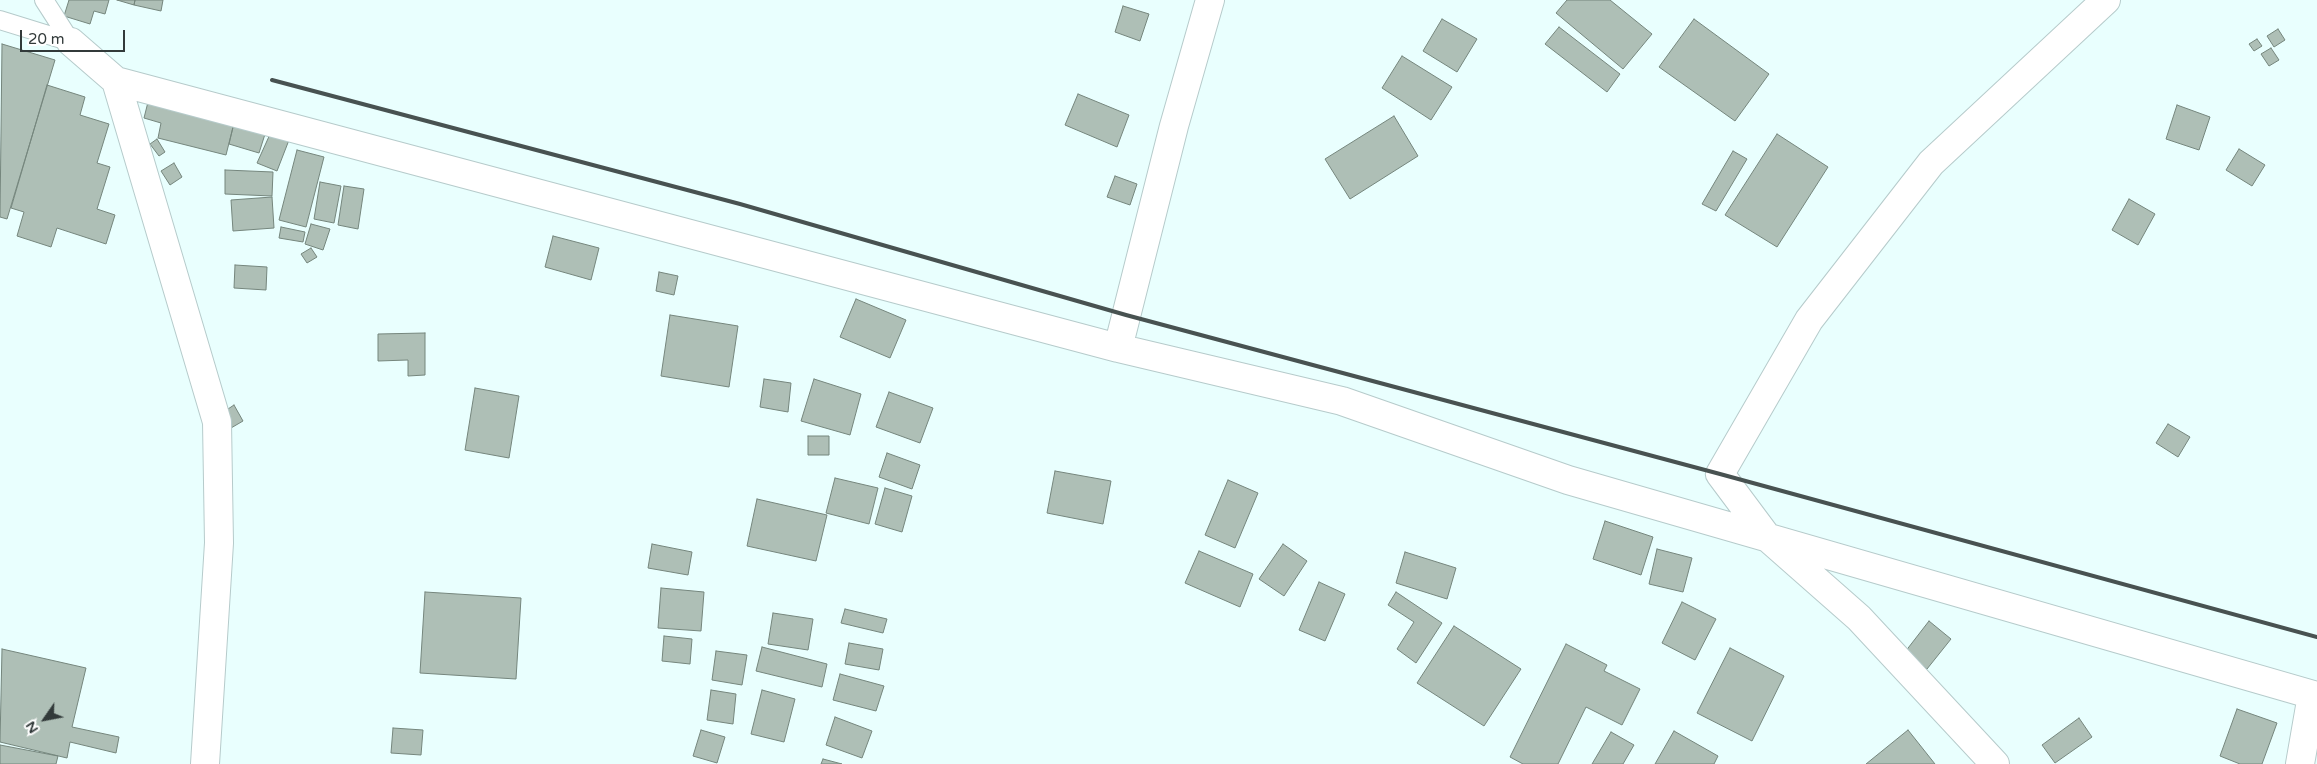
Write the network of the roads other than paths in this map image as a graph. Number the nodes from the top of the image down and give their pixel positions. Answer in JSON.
{"nodes":[{"id":1,"x":44,"y":0,"type":"edge"},
{"id":2,"x":1210,"y":0,"type":"edge"},
{"id":3,"x":2106,"y":0,"type":"edge"},
{"id":4,"x":0,"y":20,"type":"edge"},
{"id":5,"x":71,"y":42,"type":"junction"},
{"id":6,"x":116,"y":80,"type":"junction"},
{"id":7,"x":1118,"y":348,"type":"junction"},
{"id":8,"x":1767,"y":537,"type":"junction"},
{"id":9,"x":2314,"y":696,"type":"edge"},
{"id":10,"x":205,"y":764,"type":"edge"},
{"id":11,"x":1995,"y":764,"type":"edge"},
{"id":12,"x":2300,"y":764,"type":"edge"}],
"edges":[{"from":1,"to":5,"type":"lane"},
{"from":2,"to":7,"type":"street"},
{"from":3,"to":8,"type":"street"},
{"from":4,"to":5,"type":"lane"},
{"from":5,"to":6,"type":"street"},
{"from":6,"to":7,"type":"street"},
{"from":6,"to":10,"type":"street"},
{"from":7,"to":8,"type":"street"},
{"from":8,"to":9,"type":"street"},
{"from":8,"to":11,"type":"street"},
{"from":9,"to":12,"type":"street"}]}
